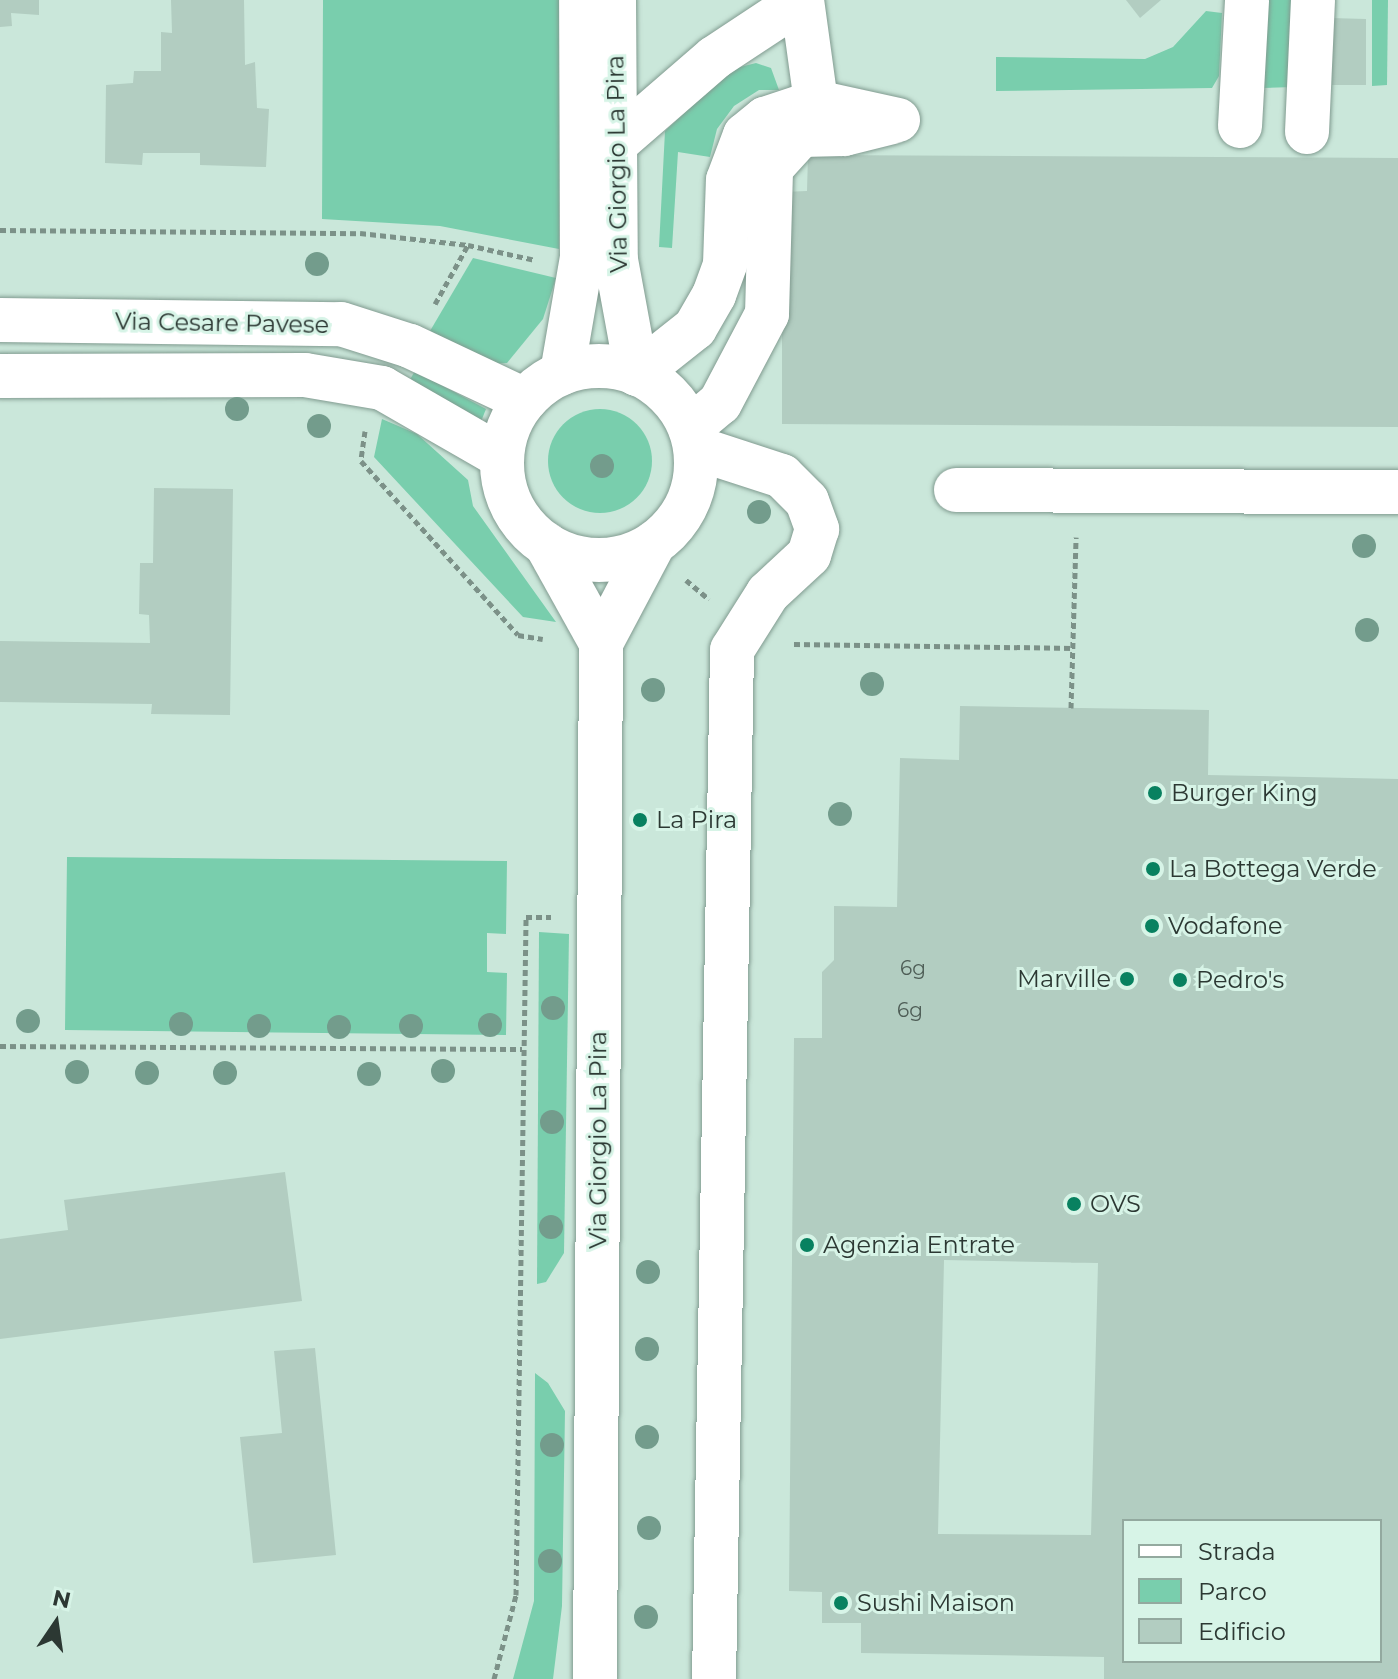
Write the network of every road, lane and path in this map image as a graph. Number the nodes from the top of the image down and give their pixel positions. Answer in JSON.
{"nodes":[{"id":1,"x":581,"y":0,"type":"edge"},
{"id":2,"x":614,"y":0,"type":"edge"},
{"id":3,"x":802,"y":0,"type":"edge"},
{"id":4,"x":1247,"y":0,"type":"edge"},
{"id":5,"x":1313,"y":0,"type":"edge"},
{"id":6,"x":816,"y":102,"type":"junction"},
{"id":7,"x":1240,"y":126,"type":"dead end"},
{"id":8,"x":1307,"y":132,"type":"dead end"},
{"id":9,"x":616,"y":143,"type":"junction"},
{"id":10,"x":0,"y":230,"type":"edge"},
{"id":11,"x":581,"y":267,"type":"junction"},
{"id":12,"x":0,"y":320,"type":"edge"},
{"id":13,"x":48,"y":320,"type":"junction"},
{"id":14,"x":626,"y":320,"type":"junction"},
{"id":15,"x":695,"y":328,"type":"junction"},
{"id":16,"x":562,"y":373,"type":"junction"},
{"id":17,"x":637,"y":374,"type":"junction"},
{"id":18,"x":0,"y":376,"type":"edge"},
{"id":19,"x":46,"y":376,"type":"junction"},
{"id":20,"x":525,"y":400,"type":"junction"},
{"id":21,"x":693,"y":438,"type":"junction"},
{"id":22,"x":502,"y":457,"type":"junction"},
{"id":23,"x":956,"y":490,"type":"dead end"},
{"id":24,"x":1078,"y":490,"type":"junction"},
{"id":25,"x":1398,"y":492,"type":"edge"},
{"id":26,"x":654,"y":543,"type":"junction"},
{"id":27,"x":546,"y":544,"type":"junction"},
{"id":28,"x":683,"y":578,"type":"dead end"},
{"id":29,"x":743,"y":625,"type":"junction"},
{"id":30,"x":601,"y":643,"type":"junction"},
{"id":31,"x":1073,"y":648,"type":"junction"},
{"id":32,"x":1071,"y":708,"type":"dead end"},
{"id":33,"x":600,"y":918,"type":"junction"},
{"id":34,"x":0,"y":1046,"type":"edge"},
{"id":35,"x":522,"y":1049,"type":"junction"},
{"id":36,"x":591,"y":1665,"type":"edge"},
{"id":37,"x":494,"y":1679,"type":"edge"},
{"id":38,"x":714,"y":1679,"type":"edge"}],
"edges":[{"from":1,"to":11,"type":"street","name":"Via Giorgio La Pira"},
{"from":2,"to":9,"type":"street","name":"Via Giorgio La Pira"},
{"from":3,"to":6,"type":"street"},
{"from":3,"to":9,"type":"street"},
{"from":4,"to":7,"type":"street"},
{"from":5,"to":8,"type":"street"},
{"from":6,"to":15,"type":"street"},
{"from":6,"to":21,"type":"street"},
{"from":9,"to":14,"type":"street","name":"Via Giorgio La Pira"},
{"from":10,"to":11,"type":"path"},
{"from":11,"to":16,"type":"street","name":"Via Giorgio La Pira"},
{"from":12,"to":13,"type":"street","name":"Via Cesare Pavese"},
{"from":13,"to":19,"type":"street"},
{"from":13,"to":20,"type":"street","name":"Via Cesare Pavese"},
{"from":14,"to":15,"type":"street"},
{"from":14,"to":17,"type":"street","name":"Via Giorgio La Pira"},
{"from":15,"to":17,"type":"street"},
{"from":16,"to":17,"type":"street"},
{"from":16,"to":20,"type":"street"},
{"from":17,"to":21,"type":"street"},
{"from":18,"to":19,"type":"street","name":"Via Cesare Pavese"},
{"from":19,"to":22,"type":"street","name":"Via Cesare Pavese"},
{"from":20,"to":22,"type":"street"},
{"from":21,"to":26,"type":"street"},
{"from":21,"to":29,"type":"street"},
{"from":22,"to":27,"type":"street"},
{"from":23,"to":24,"type":"street"},
{"from":24,"to":25,"type":"street"},
{"from":24,"to":31,"type":"path"},
{"from":26,"to":27,"type":"street"},
{"from":26,"to":30,"type":"street","name":"Via Giorgio La Pira"},
{"from":27,"to":30,"type":"street","name":"Via Giorgio La Pira"},
{"from":28,"to":29,"type":"path"},
{"from":29,"to":31,"type":"path"},
{"from":29,"to":38,"type":"street"},
{"from":30,"to":33,"type":"street","name":"Via Giorgio La Pira"},
{"from":31,"to":32,"type":"path"},
{"from":33,"to":35,"type":"path"},
{"from":33,"to":36,"type":"street","name":"Via Giorgio La Pira"},
{"from":34,"to":35,"type":"path"},
{"from":35,"to":37,"type":"path"}]}
